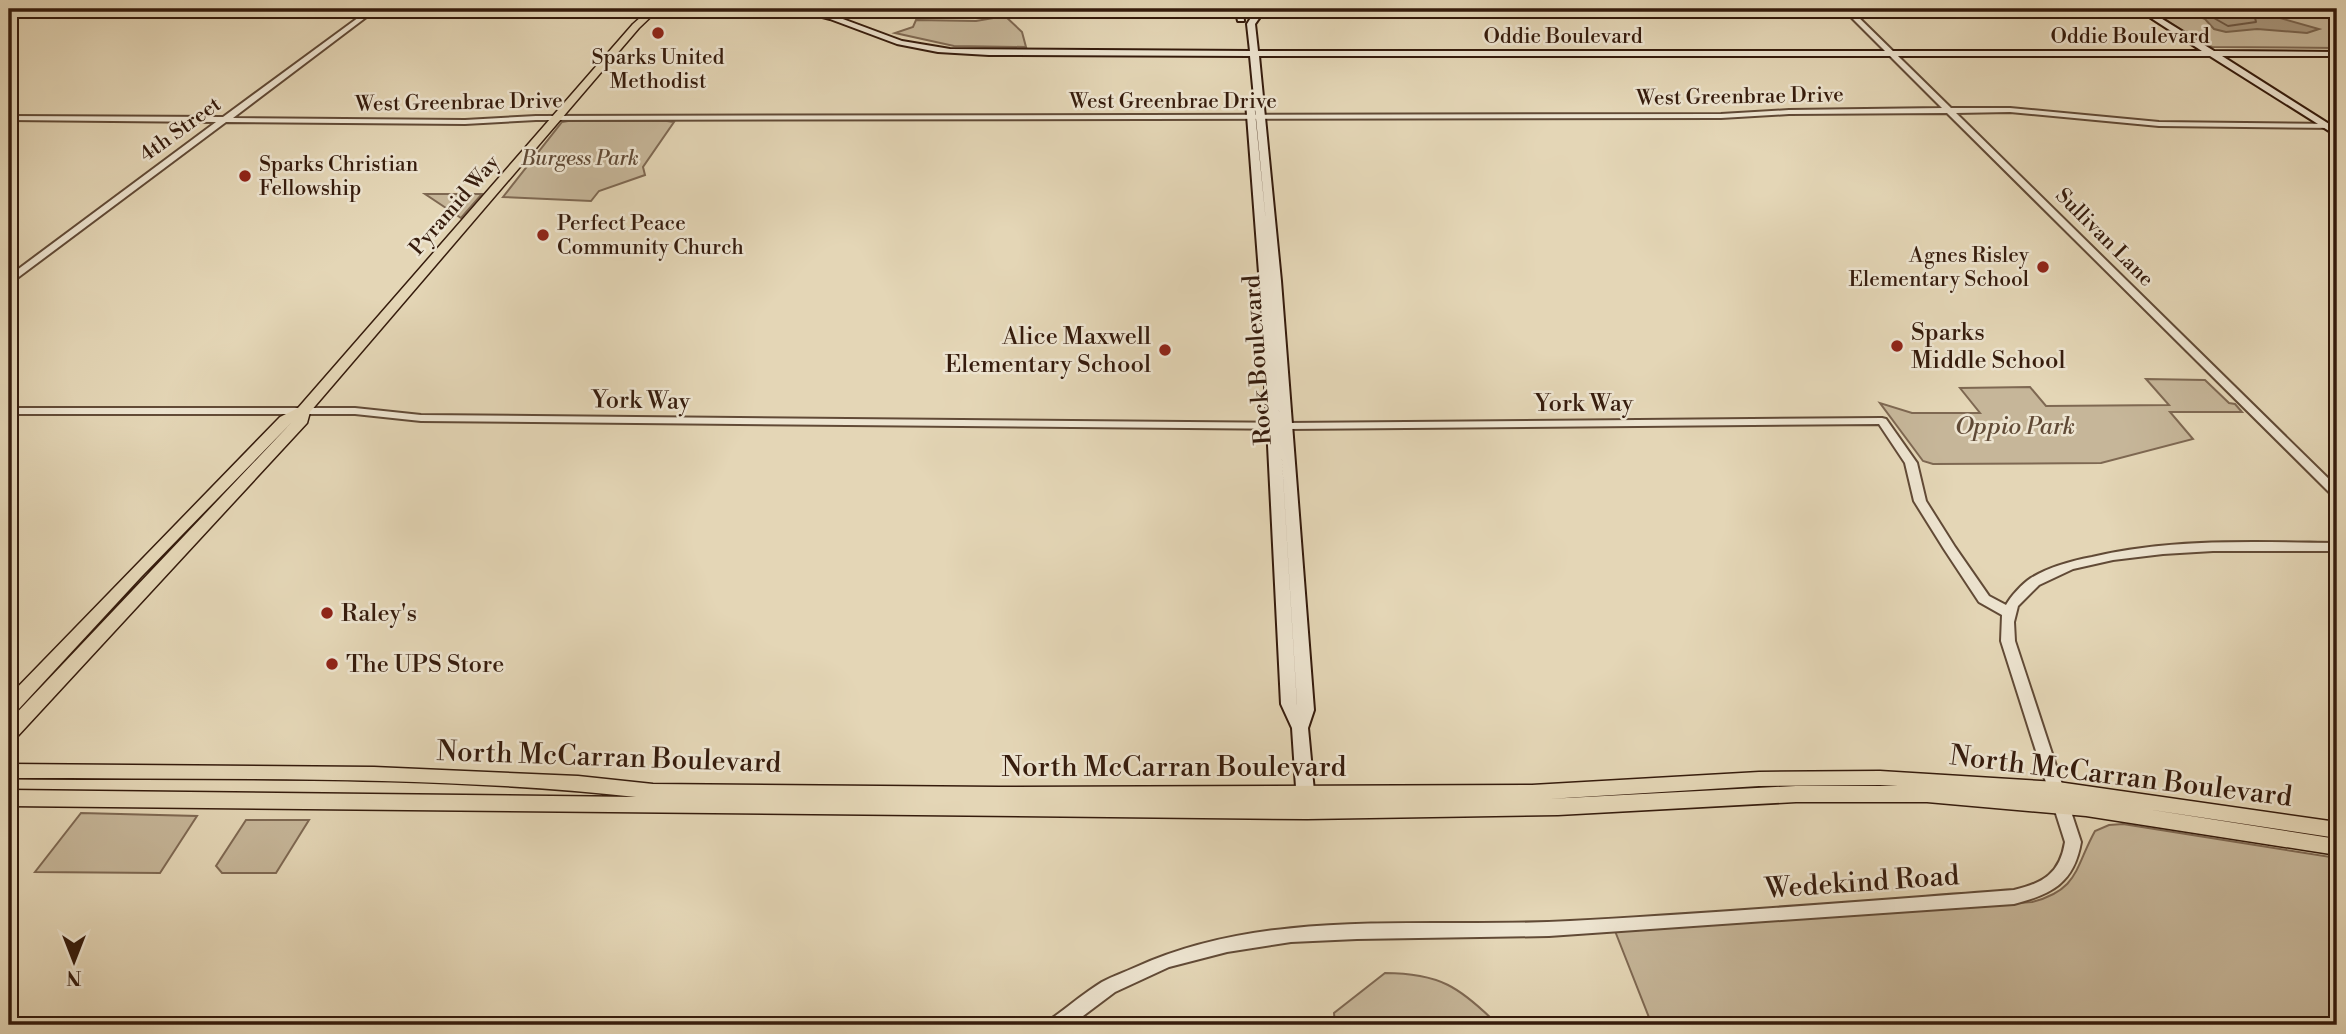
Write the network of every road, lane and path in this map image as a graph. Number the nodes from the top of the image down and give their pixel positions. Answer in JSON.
{"nodes":[{"id":1,"x":374,"y":9,"type":"edge"},
{"id":2,"x":664,"y":9,"type":"edge"},
{"id":3,"x":796,"y":9,"type":"edge"},
{"id":4,"x":819,"y":9,"type":"edge"},
{"id":5,"x":1240,"y":9,"type":"edge"},
{"id":6,"x":1257,"y":9,"type":"edge"},
{"id":7,"x":1280,"y":9,"type":"edge"},
{"id":8,"x":1846,"y":9,"type":"edge"},
{"id":9,"x":2143,"y":10,"type":"edge"},
{"id":10,"x":650,"y":11,"type":"edge"},
{"id":11,"x":1241,"y":19,"type":"junction"},
{"id":12,"x":1250,"y":52,"type":"junction"},
{"id":13,"x":2205,"y":52,"type":"junction"},
{"id":14,"x":2237,"y":52,"type":"junction"},
{"id":15,"x":1892,"y":53,"type":"junction"},
{"id":16,"x":2337,"y":53,"type":"edge"},
{"id":17,"x":2227,"y":62,"type":"junction"},
{"id":18,"x":1949,"y":111,"type":"junction"},
{"id":19,"x":9,"y":118,"type":"edge"},
{"id":20,"x":556,"y":118,"type":"junction"},
{"id":21,"x":1256,"y":119,"type":"junction"},
{"id":22,"x":223,"y":120,"type":"junction"},
{"id":23,"x":2320,"y":125,"type":"junction"},
{"id":24,"x":2337,"y":126,"type":"edge"},
{"id":25,"x":2337,"y":133,"type":"edge"},
{"id":26,"x":2337,"y":140,"type":"edge"},
{"id":27,"x":9,"y":280,"type":"edge"},
{"id":28,"x":9,"y":411,"type":"edge"},
{"id":29,"x":303,"y":411,"type":"junction"},
{"id":30,"x":1280,"y":426,"type":"junction"},
{"id":31,"x":2337,"y":494,"type":"edge"},
{"id":32,"x":2337,"y":547,"type":"edge"},
{"id":33,"x":2009,"y":613,"type":"junction"},
{"id":34,"x":9,"y":707,"type":"edge"},
{"id":35,"x":9,"y":733,"type":"edge"},
{"id":36,"x":9,"y":771,"type":"edge"},
{"id":37,"x":493,"y":779,"type":"junction"},
{"id":38,"x":2061,"y":797,"type":"junction"},
{"id":39,"x":9,"y":798,"type":"edge"},
{"id":40,"x":52,"y":798,"type":"junction"},
{"id":41,"x":427,"y":801,"type":"junction"},
{"id":42,"x":1306,"y":803,"type":"junction"},
{"id":43,"x":9,"y":806,"type":"edge"},
{"id":44,"x":2337,"y":830,"type":"edge"},
{"id":45,"x":2337,"y":847,"type":"edge"},
{"id":46,"x":1057,"y":1025,"type":"edge"}],
"edges":[{"from":1,"to":22,"type":"street","name":"4th Street"},
{"from":2,"to":10,"type":"main road","name":"Pyramid Way"},
{"from":3,"to":12,"type":"main road","name":"Oddie Boulevard"},
{"from":4,"to":12,"type":"main road","name":"Oddie Boulevard"},
{"from":5,"to":11,"type":"main road","name":"Rock Boulevard"},
{"from":6,"to":7,"type":"main road"},
{"from":6,"to":11,"type":"main road"},
{"from":6,"to":12,"type":"main road","name":"Rock Boulevard"},
{"from":8,"to":15,"type":"street","name":"Sullivan Lane"},
{"from":9,"to":13,"type":"main road"},
{"from":10,"to":20,"type":"main road","name":"Pyramid Way"},
{"from":11,"to":12,"type":"main road","name":"Rock Boulevard"},
{"from":12,"to":15,"type":"main road","name":"Oddie Boulevard"},
{"from":12,"to":21,"type":"main road","name":"Rock Boulevard"},
{"from":13,"to":14,"type":"main road","name":"Oddie Boulevard"},
{"from":13,"to":14,"type":"main road"},
{"from":13,"to":15,"type":"main road","name":"Oddie Boulevard"},
{"from":13,"to":15,"type":"main road","name":"Oddie Boulevard"},
{"from":13,"to":17,"type":"main road"},
{"from":13,"to":23,"type":"main road"},
{"from":14,"to":16,"type":"main road","name":"Oddie Boulevard"},
{"from":14,"to":17,"type":"main road"},
{"from":15,"to":18,"type":"street","name":"Sullivan Lane"},
{"from":17,"to":23,"type":"main road"},
{"from":18,"to":21,"type":"street","name":"West Greenbrae Drive"},
{"from":18,"to":23,"type":"street","name":"West Greenbrae Drive"},
{"from":18,"to":31,"type":"street","name":"Sullivan Lane"},
{"from":19,"to":22,"type":"street","name":"West Greenbrae Drive"},
{"from":20,"to":21,"type":"street","name":"West Greenbrae Drive"},
{"from":20,"to":22,"type":"street","name":"West Greenbrae Drive"},
{"from":20,"to":29,"type":"main road","name":"Pyramid Way"},
{"from":21,"to":30,"type":"main road","name":"Rock Boulevard"},
{"from":22,"to":27,"type":"street","name":"4th Street"},
{"from":23,"to":24,"type":"street","name":"West Greenbrae Drive"},
{"from":23,"to":25,"type":"main road"},
{"from":23,"to":26,"type":"main road"},
{"from":28,"to":29,"type":"street","name":"York Way"},
{"from":29,"to":30,"type":"street","name":"York Way"},
{"from":29,"to":34,"type":"main road","name":"Pyramid Way"},
{"from":29,"to":35,"type":"main road","name":"Pyramid Way"},
{"from":30,"to":33,"type":"street","name":"York Way"},
{"from":30,"to":42,"type":"main road","name":"Rock Boulevard"},
{"from":32,"to":33,"type":"street"},
{"from":33,"to":38,"type":"street","name":"Wedekind Road"},
{"from":36,"to":37,"type":"main road","name":"North McCarran Boulevard"},
{"from":37,"to":41,"type":"main road"},
{"from":37,"to":42,"type":"main road","name":"North McCarran Boulevard"},
{"from":38,"to":42,"type":"main road","name":"North McCarran Boulevard"},
{"from":38,"to":44,"type":"main road","name":"North McCarran Boulevard"},
{"from":38,"to":45,"type":"main road","name":"North McCarran Boulevard"},
{"from":38,"to":46,"type":"street","name":"Wedekind Road"},
{"from":39,"to":40,"type":"main road","name":"North McCarran Boulevard"},
{"from":40,"to":41,"type":"main road","name":"North McCarran Boulevard"},
{"from":40,"to":43,"type":"main road"},
{"from":41,"to":42,"type":"main road","name":"North McCarran Boulevard"}]}
